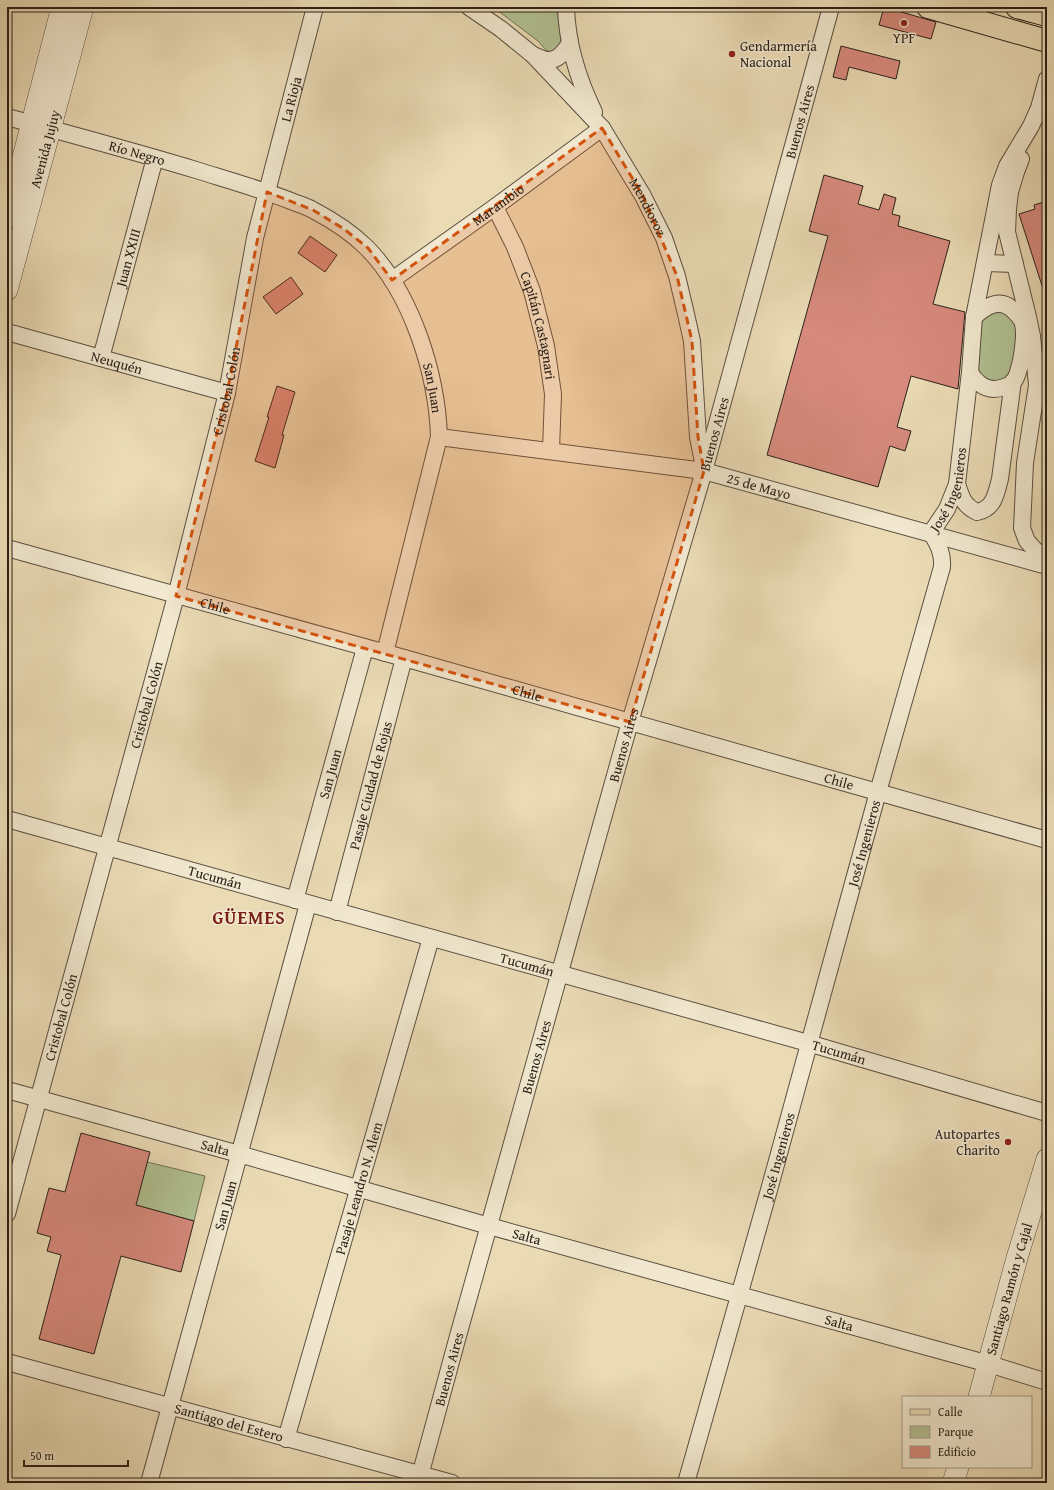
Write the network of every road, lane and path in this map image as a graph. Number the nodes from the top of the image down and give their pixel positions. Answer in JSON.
{"nodes":[{"id":1,"x":62,"y":7,"type":"edge"},
{"id":2,"x":83,"y":7,"type":"edge"},
{"id":3,"x":315,"y":7,"type":"edge"},
{"id":4,"x":469,"y":7,"type":"edge"},
{"id":5,"x":566,"y":7,"type":"edge"},
{"id":6,"x":831,"y":7,"type":"edge"},
{"id":7,"x":928,"y":7,"type":"edge"},
{"id":8,"x":1017,"y":7,"type":"edge"},
{"id":9,"x":1047,"y":15,"type":"edge"},
{"id":10,"x":1047,"y":41,"type":"edge"},
{"id":11,"x":570,"y":43,"type":"junction"},
{"id":12,"x":533,"y":55,"type":"junction"},
{"id":13,"x":1047,"y":79,"type":"edge"},
{"id":14,"x":1047,"y":115,"type":"edge"},
{"id":15,"x":7,"y":117,"type":"edge"},
{"id":16,"x":41,"y":126,"type":"junction"},
{"id":17,"x":602,"y":128,"type":"junction"},
{"id":18,"x":155,"y":158,"type":"junction"},
{"id":19,"x":267,"y":192,"type":"junction"},
{"id":20,"x":1002,"y":206,"type":"junction"},
{"id":21,"x":495,"y":207,"type":"junction"},
{"id":22,"x":7,"y":219,"type":"edge"},
{"id":23,"x":1007,"y":232,"type":"junction"},
{"id":24,"x":990,"y":233,"type":"junction"},
{"id":25,"x":986,"y":263,"type":"junction"},
{"id":26,"x":1015,"y":264,"type":"junction"},
{"id":27,"x":392,"y":280,"type":"junction"},
{"id":28,"x":7,"y":290,"type":"edge"},
{"id":29,"x":974,"y":317,"type":"junction"},
{"id":30,"x":1025,"y":319,"type":"junction"},
{"id":31,"x":7,"y":332,"type":"edge"},
{"id":32,"x":101,"y":358,"type":"junction"},
{"id":33,"x":970,"y":372,"type":"junction"},
{"id":34,"x":1013,"y":381,"type":"junction"},
{"id":35,"x":227,"y":393,"type":"junction"},
{"id":36,"x":439,"y":437,"type":"junction"},
{"id":37,"x":551,"y":450,"type":"junction"},
{"id":38,"x":704,"y":471,"type":"junction"},
{"id":39,"x":957,"y":484,"type":"junction"},
{"id":40,"x":931,"y":533,"type":"junction"},
{"id":41,"x":7,"y":548,"type":"edge"},
{"id":42,"x":1047,"y":557,"type":"edge"},
{"id":43,"x":1047,"y":566,"type":"edge"},
{"id":44,"x":176,"y":596,"type":"junction"},
{"id":45,"x":365,"y":648,"type":"junction"},
{"id":46,"x":385,"y":653,"type":"junction"},
{"id":47,"x":404,"y":658,"type":"junction"},
{"id":48,"x":630,"y":722,"type":"junction"},
{"id":49,"x":878,"y":792,"type":"junction"},
{"id":50,"x":7,"y":819,"type":"edge"},
{"id":51,"x":1047,"y":840,"type":"edge"},
{"id":52,"x":106,"y":848,"type":"junction"},
{"id":53,"x":302,"y":902,"type":"junction"},
{"id":54,"x":337,"y":912,"type":"junction"},
{"id":55,"x":431,"y":938,"type":"junction"},
{"id":56,"x":559,"y":974,"type":"junction"},
{"id":57,"x":808,"y":1044,"type":"junction"},
{"id":58,"x":7,"y":1090,"type":"edge"},
{"id":59,"x":39,"y":1098,"type":"junction"},
{"id":60,"x":1047,"y":1113,"type":"edge"},
{"id":61,"x":239,"y":1154,"type":"junction"},
{"id":62,"x":1047,"y":1158,"type":"edge"},
{"id":63,"x":358,"y":1189,"type":"junction"},
{"id":64,"x":7,"y":1214,"type":"edge"},
{"id":65,"x":489,"y":1226,"type":"junction"},
{"id":66,"x":739,"y":1296,"type":"junction"},
{"id":67,"x":7,"y":1362,"type":"edge"},
{"id":68,"x":989,"y":1364,"type":"junction"},
{"id":69,"x":1047,"y":1382,"type":"edge"},
{"id":70,"x":979,"y":1396,"type":"edge"},
{"id":71,"x":170,"y":1406,"type":"junction"},
{"id":72,"x":286,"y":1439,"type":"junction"},
{"id":73,"x":958,"y":1468,"type":"edge"},
{"id":74,"x":419,"y":1478,"type":"edge"},
{"id":75,"x":149,"y":1483,"type":"edge"},
{"id":76,"x":452,"y":1483,"type":"edge"},
{"id":77,"x":686,"y":1483,"type":"edge"},
{"id":78,"x":953,"y":1483,"type":"edge"}],
"edges":[{"from":1,"to":16,"type":"street","name":"Avenida Jujuy"},
{"from":2,"to":16,"type":"street","name":"Avenida Jujuy"},
{"from":3,"to":19,"type":"street","name":"La Rioja"},
{"from":4,"to":12,"type":"street","name":"Mendioroz"},
{"from":5,"to":11,"type":"street"},
{"from":6,"to":38,"type":"street","name":"Buenos Aires"},
{"from":7,"to":10,"type":"main road"},
{"from":8,"to":9,"type":"main road"},
{"from":11,"to":12,"type":"street"},
{"from":11,"to":17,"type":"street"},
{"from":12,"to":17,"type":"street","name":"Mendioroz"},
{"from":13,"to":20,"type":"street"},
{"from":14,"to":20,"type":"street","name":"José Ingenieros"},
{"from":15,"to":16,"type":"street","name":"Río Negro"},
{"from":16,"to":18,"type":"street","name":"Río Negro"},
{"from":16,"to":22,"type":"street","name":"Avenida Jujuy"},
{"from":16,"to":28,"type":"street","name":"Avenida Jujuy"},
{"from":17,"to":21,"type":"street","name":"Marambio"},
{"from":17,"to":38,"type":"street","name":"Mendioroz"},
{"from":18,"to":19,"type":"street","name":"Río Negro"},
{"from":18,"to":32,"type":"street","name":"Juan XXIII"},
{"from":19,"to":27,"type":"street","name":"San Juan"},
{"from":19,"to":35,"type":"street","name":"Cristobal Colón"},
{"from":20,"to":23,"type":"street"},
{"from":20,"to":24,"type":"street","name":"José Ingenieros"},
{"from":21,"to":27,"type":"street","name":"Marambio"},
{"from":21,"to":37,"type":"street","name":"Capitán Castagnari"},
{"from":23,"to":24,"type":"street"},
{"from":23,"to":26,"type":"street"},
{"from":24,"to":25,"type":"street","name":"José Ingenieros"},
{"from":25,"to":26,"type":"street"},
{"from":25,"to":29,"type":"street","name":"José Ingenieros"},
{"from":26,"to":30,"type":"street"},
{"from":27,"to":36,"type":"street","name":"San Juan"},
{"from":29,"to":30,"type":"street"},
{"from":29,"to":33,"type":"street","name":"José Ingenieros"},
{"from":30,"to":34,"type":"street"},
{"from":30,"to":42,"type":"street"},
{"from":31,"to":32,"type":"street","name":"Neuquén"},
{"from":32,"to":35,"type":"street","name":"Neuquén"},
{"from":33,"to":34,"type":"street"},
{"from":33,"to":39,"type":"street","name":"José Ingenieros"},
{"from":34,"to":39,"type":"street"},
{"from":35,"to":44,"type":"street","name":"Cristobal Colón"},
{"from":36,"to":37,"type":"street","name":"25 de Mayo"},
{"from":36,"to":46,"type":"street","name":"San Juan"},
{"from":37,"to":38,"type":"street","name":"25 de Mayo"},
{"from":38,"to":40,"type":"street","name":"25 de Mayo"},
{"from":38,"to":48,"type":"street","name":"Buenos Aires"},
{"from":39,"to":40,"type":"street","name":"José Ingenieros"},
{"from":40,"to":43,"type":"street","name":"25 de Mayo"},
{"from":40,"to":49,"type":"street","name":"José Ingenieros"},
{"from":41,"to":44,"type":"street","name":"Chile"},
{"from":44,"to":45,"type":"street","name":"Chile"},
{"from":44,"to":52,"type":"street","name":"Cristobal Colón"},
{"from":45,"to":46,"type":"street","name":"Chile"},
{"from":45,"to":53,"type":"street","name":"San Juan"},
{"from":46,"to":47,"type":"street","name":"Chile"},
{"from":47,"to":48,"type":"street","name":"Chile"},
{"from":47,"to":54,"type":"street","name":"Pasaje Ciudad de Rojas"},
{"from":48,"to":49,"type":"street","name":"Chile"},
{"from":48,"to":56,"type":"street","name":"Buenos Aires"},
{"from":49,"to":51,"type":"street","name":"Chile"},
{"from":49,"to":57,"type":"street","name":"José Ingenieros"},
{"from":50,"to":52,"type":"street","name":"Tucumán"},
{"from":52,"to":53,"type":"street","name":"Tucumán"},
{"from":52,"to":59,"type":"street","name":"Cristobal Colón"},
{"from":53,"to":54,"type":"street","name":"Tucumán"},
{"from":53,"to":61,"type":"street","name":"San Juan"},
{"from":54,"to":55,"type":"street","name":"Tucumán"},
{"from":55,"to":56,"type":"street","name":"Tucumán"},
{"from":55,"to":63,"type":"street","name":"Pasaje Leandro N. Alem"},
{"from":56,"to":57,"type":"street","name":"Tucumán"},
{"from":56,"to":65,"type":"street","name":"Buenos Aires"},
{"from":57,"to":60,"type":"street","name":"Tucumán"},
{"from":57,"to":66,"type":"street","name":"José Ingenieros"},
{"from":58,"to":59,"type":"street","name":"Salta"},
{"from":59,"to":61,"type":"street","name":"Salta"},
{"from":59,"to":64,"type":"street","name":"Cristobal Colón"},
{"from":61,"to":63,"type":"street","name":"Salta"},
{"from":61,"to":71,"type":"street","name":"San Juan"},
{"from":62,"to":68,"type":"street","name":"Santiago Ramón y Cajal"},
{"from":63,"to":65,"type":"street","name":"Salta"},
{"from":63,"to":72,"type":"street","name":"Pasaje Leandro N. Alem"},
{"from":65,"to":66,"type":"street","name":"Salta"},
{"from":65,"to":74,"type":"street","name":"Buenos Aires"},
{"from":66,"to":68,"type":"street","name":"Salta"},
{"from":66,"to":77,"type":"street","name":"José Ingenieros"},
{"from":67,"to":71,"type":"street","name":"Santiago del Estero"},
{"from":68,"to":69,"type":"street","name":"Salta"},
{"from":68,"to":70,"type":"street","name":"Santiago Ramón y Cajal"},
{"from":71,"to":72,"type":"street","name":"Santiago del Estero"},
{"from":71,"to":75,"type":"street","name":"San Juan"},
{"from":72,"to":74,"type":"street","name":"Santiago del Estero"},
{"from":73,"to":78,"type":"street"},
{"from":74,"to":76,"type":"street","name":"Santiago del Estero"}]}
